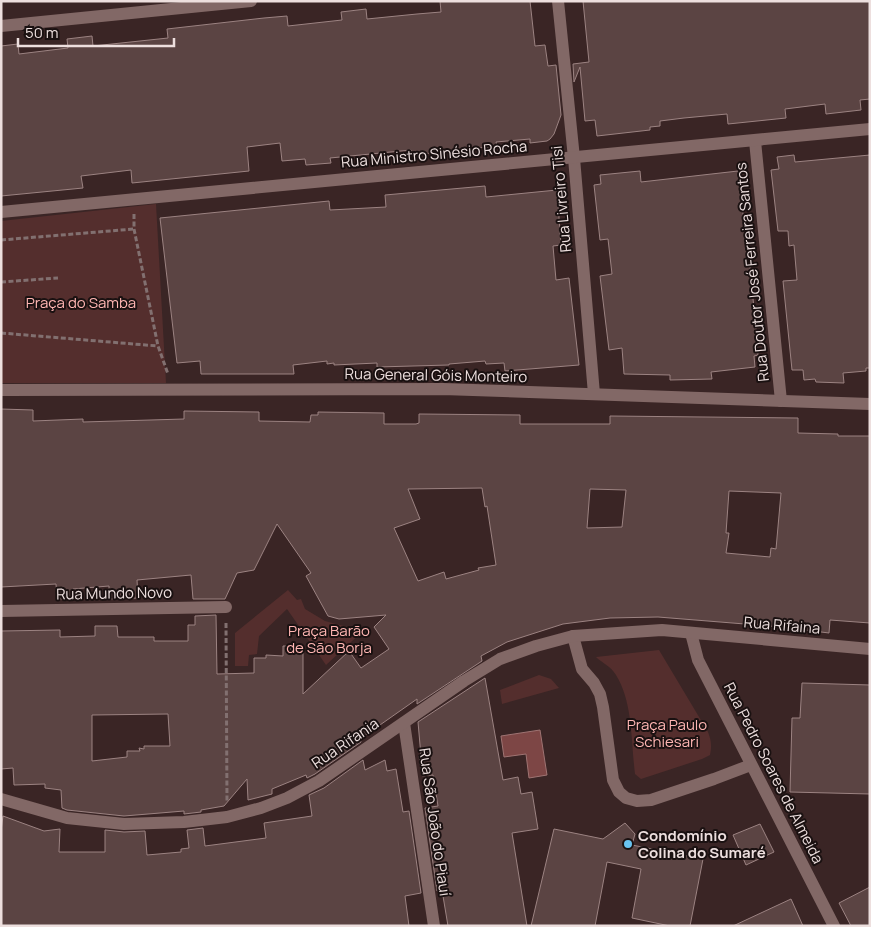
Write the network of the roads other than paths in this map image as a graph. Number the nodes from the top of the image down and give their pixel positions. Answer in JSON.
{"nodes":[{"id":1,"x":251,"y":1,"type":"edge"},
{"id":2,"x":558,"y":1,"type":"edge"},
{"id":3,"x":1,"y":26,"type":"edge"},
{"id":4,"x":870,"y":129,"type":"edge"},
{"id":5,"x":755,"y":141,"type":"junction"},
{"id":6,"x":574,"y":158,"type":"junction"},
{"id":7,"x":1,"y":212,"type":"edge"},
{"id":8,"x":1,"y":390,"type":"edge"},
{"id":9,"x":594,"y":394,"type":"junction"},
{"id":10,"x":781,"y":401,"type":"junction"},
{"id":11,"x":870,"y":404,"type":"edge"},
{"id":12,"x":226,"y":607,"type":"road end"},
{"id":13,"x":1,"y":611,"type":"edge"},
{"id":14,"x":691,"y":633,"type":"junction"},
{"id":15,"x":573,"y":636,"type":"junction"},
{"id":16,"x":870,"y":649,"type":"edge"},
{"id":17,"x":404,"y":723,"type":"junction"},
{"id":18,"x":751,"y":765,"type":"junction"},
{"id":19,"x":1,"y":798,"type":"edge"},
{"id":20,"x":434,"y":926,"type":"edge"},
{"id":21,"x":834,"y":926,"type":"edge"}],
"edges":[{"from":1,"to":3,"type":"street"},
{"from":2,"to":6,"type":"street","name":"Rua Livreiro Tisi"},
{"from":4,"to":5,"type":"street","name":"Rua Ministro Sinésio Rocha"},
{"from":5,"to":6,"type":"street","name":"Rua Ministro Sinésio Rocha"},
{"from":5,"to":10,"type":"street","name":"Rua Doutor José Ferreira Santos"},
{"from":6,"to":7,"type":"street","name":"Rua Ministro Sinésio Rocha"},
{"from":6,"to":9,"type":"street","name":"Rua Livreiro Tisi"},
{"from":8,"to":9,"type":"street","name":"Rua General Góis Monteiro"},
{"from":9,"to":10,"type":"street","name":"Rua General Góis Monteiro"},
{"from":10,"to":11,"type":"street","name":"Rua General Góis Monteiro"},
{"from":12,"to":13,"type":"street","name":"Rua Mundo Novo"},
{"from":14,"to":15,"type":"street","name":"Rua Rifania"},
{"from":14,"to":16,"type":"street","name":"Rua Rifaina"},
{"from":14,"to":18,"type":"street","name":"Rua Pedro Soares de Almeida"},
{"from":15,"to":17,"type":"street","name":"Rua Rifania"},
{"from":15,"to":18,"type":"street"},
{"from":17,"to":19,"type":"street","name":"Rua Rifania"},
{"from":17,"to":20,"type":"street","name":"Rua São João do Piauí"},
{"from":18,"to":21,"type":"street","name":"Rua Pedro Soares de Almeida"}]}
